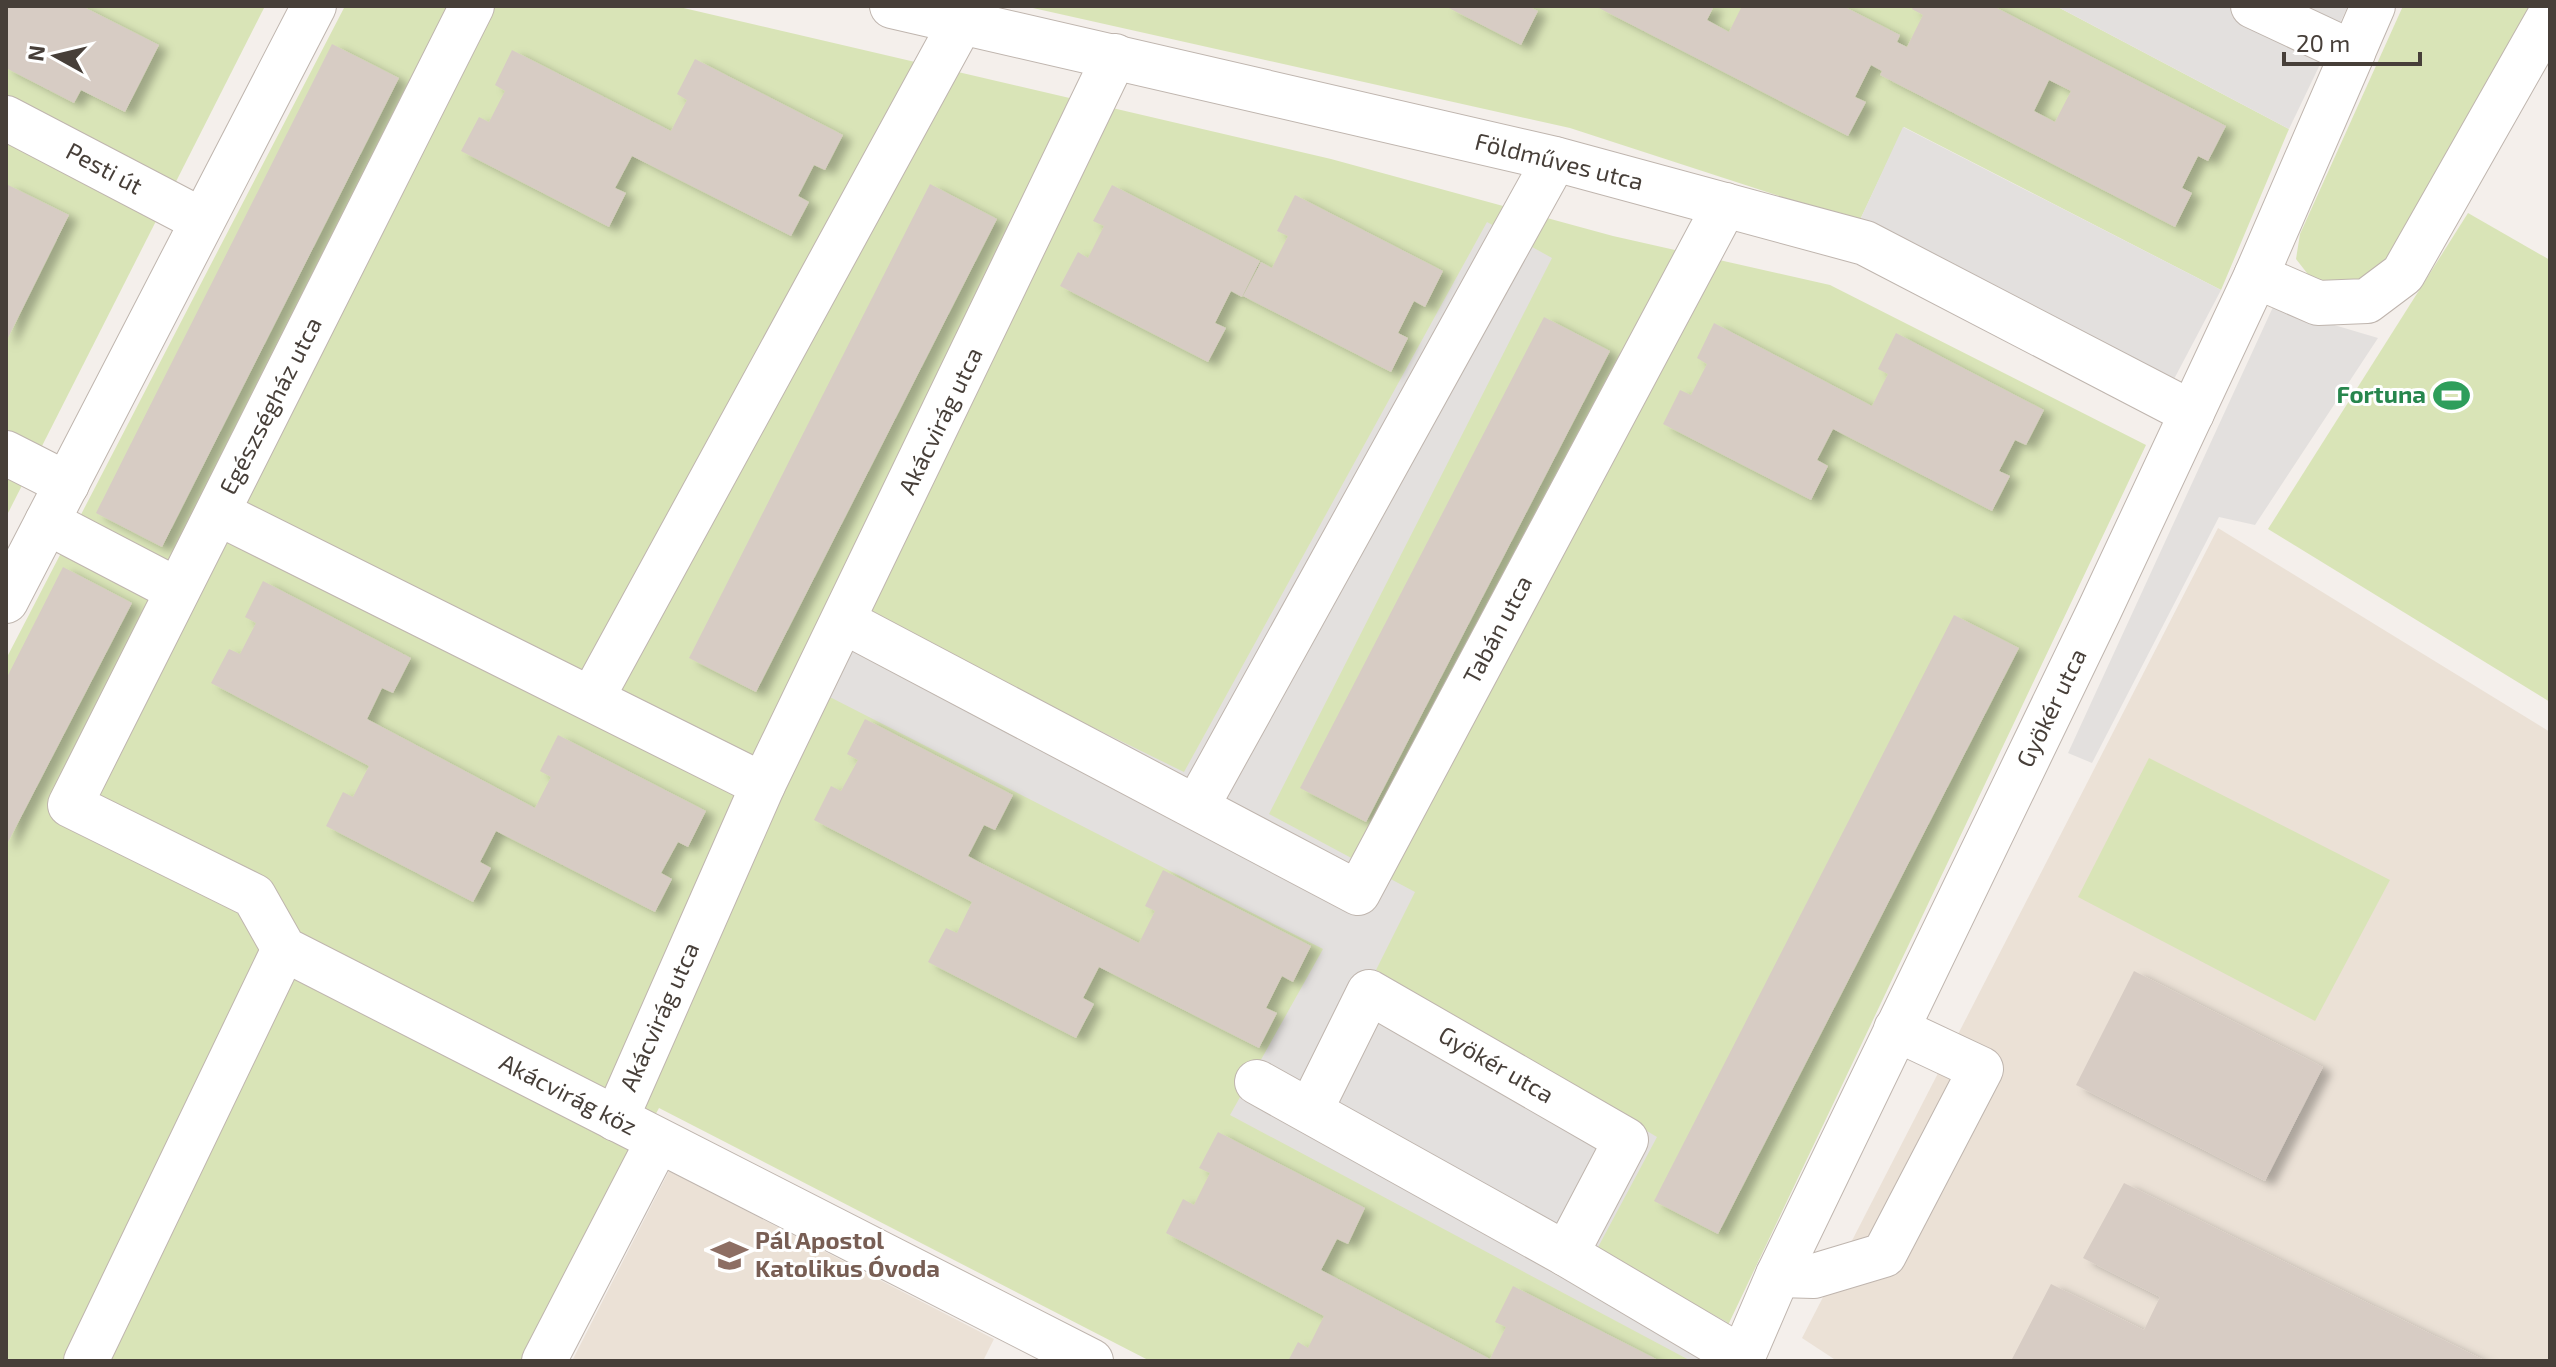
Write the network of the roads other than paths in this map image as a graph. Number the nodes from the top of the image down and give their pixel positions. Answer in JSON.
{"nodes":[{"id":1,"x":314,"y":6,"type":"edge"},
{"id":2,"x":472,"y":6,"type":"edge"},
{"id":3,"x":892,"y":6,"type":"edge"},
{"id":4,"x":2253,"y":6,"type":"edge"},
{"id":5,"x":2373,"y":6,"type":"edge"},
{"id":6,"x":965,"y":13,"type":"edge"},
{"id":7,"x":2550,"y":15,"type":"edge"},
{"id":8,"x":2353,"y":53,"type":"junction"},
{"id":9,"x":1115,"y":56,"type":"junction"},
{"id":10,"x":6,"y":118,"type":"edge"},
{"id":11,"x":1555,"y":159,"type":"junction"},
{"id":12,"x":1725,"y":205,"type":"junction"},
{"id":13,"x":201,"y":220,"type":"junction"},
{"id":14,"x":2256,"y":276,"type":"junction"},
{"id":15,"x":2192,"y":413,"type":"junction"},
{"id":16,"x":6,"y":453,"type":"edge"},
{"id":17,"x":67,"y":484,"type":"junction"},
{"id":18,"x":218,"y":513,"type":"junction"},
{"id":19,"x":47,"y":522,"type":"junction"},
{"id":20,"x":177,"y":590,"type":"junction"},
{"id":21,"x":6,"y":601,"type":"edge"},
{"id":22,"x":845,"y":622,"type":"junction"},
{"id":23,"x":592,"y":698,"type":"junction"},
{"id":24,"x":763,"y":785,"type":"junction"},
{"id":25,"x":1197,"y":806,"type":"junction"},
{"id":26,"x":284,"y":949,"type":"junction"},
{"id":27,"x":1896,"y":1029,"type":"junction"},
{"id":28,"x":1257,"y":1082,"type":"dead end"},
{"id":29,"x":1311,"y":1109,"type":"junction"},
{"id":30,"x":616,"y":1119,"type":"junction"},
{"id":31,"x":658,"y":1141,"type":"junction"},
{"id":32,"x":1566,"y":1254,"type":"junction"},
{"id":33,"x":1778,"y":1275,"type":"junction"},
{"id":34,"x":1020,"y":1345,"type":"edge"},
{"id":35,"x":1742,"y":1359,"type":"edge"},
{"id":36,"x":86,"y":1361,"type":"edge"},
{"id":37,"x":544,"y":1361,"type":"edge"},
{"id":38,"x":1091,"y":1361,"type":"edge"}],
"edges":[{"from":1,"to":13,"type":"street"},
{"from":2,"to":18,"type":"street","name":"Egészségház utca"},
{"from":3,"to":6,"type":"street","name":"Földműves utca"},
{"from":4,"to":8,"type":"street"},
{"from":5,"to":8,"type":"street","name":"Gyökér utca"},
{"from":6,"to":9,"type":"street","name":"Földműves utca"},
{"from":6,"to":23,"type":"street"},
{"from":7,"to":14,"type":"street"},
{"from":8,"to":14,"type":"street","name":"Gyökér utca"},
{"from":9,"to":11,"type":"street","name":"Földműves utca"},
{"from":9,"to":22,"type":"street","name":"Akácvirág utca"},
{"from":10,"to":13,"type":"street","name":"Pesti út"},
{"from":11,"to":12,"type":"street","name":"Földműves utca"},
{"from":11,"to":25,"type":"street"},
{"from":12,"to":15,"type":"street","name":"Földműves utca"},
{"from":12,"to":25,"type":"street","name":"Tabán utca"},
{"from":13,"to":17,"type":"street"},
{"from":14,"to":15,"type":"street","name":"Gyökér utca"},
{"from":15,"to":27,"type":"street","name":"Gyökér utca"},
{"from":16,"to":17,"type":"street"},
{"from":17,"to":19,"type":"street"},
{"from":18,"to":20,"type":"street","name":"Egészségház utca"},
{"from":18,"to":23,"type":"street"},
{"from":19,"to":20,"type":"street"},
{"from":19,"to":21,"type":"street"},
{"from":20,"to":26,"type":"street","name":"Egészségház utca"},
{"from":22,"to":24,"type":"street","name":"Akácvirág utca"},
{"from":22,"to":25,"type":"street","name":"Tabán utca"},
{"from":23,"to":24,"type":"street"},
{"from":24,"to":30,"type":"street","name":"Akácvirág utca"},
{"from":26,"to":30,"type":"street","name":"Akácvirág köz"},
{"from":26,"to":36,"type":"street"},
{"from":27,"to":33,"type":"street","name":"Gyökér utca"},
{"from":27,"to":33,"type":"street"},
{"from":28,"to":29,"type":"street","name":"Gyökér utca"},
{"from":29,"to":32,"type":"street","name":"Gyökér utca"},
{"from":29,"to":32,"type":"street","name":"Gyökér utca"},
{"from":30,"to":31,"type":"street","name":"Akácvirág köz"},
{"from":31,"to":34,"type":"street","name":"Akácvirág köz"},
{"from":31,"to":37,"type":"street"},
{"from":32,"to":35,"type":"street","name":"Gyökér utca"},
{"from":33,"to":35,"type":"street","name":"Gyökér utca"},
{"from":34,"to":38,"type":"street","name":"Akácvirág köz"}]}
